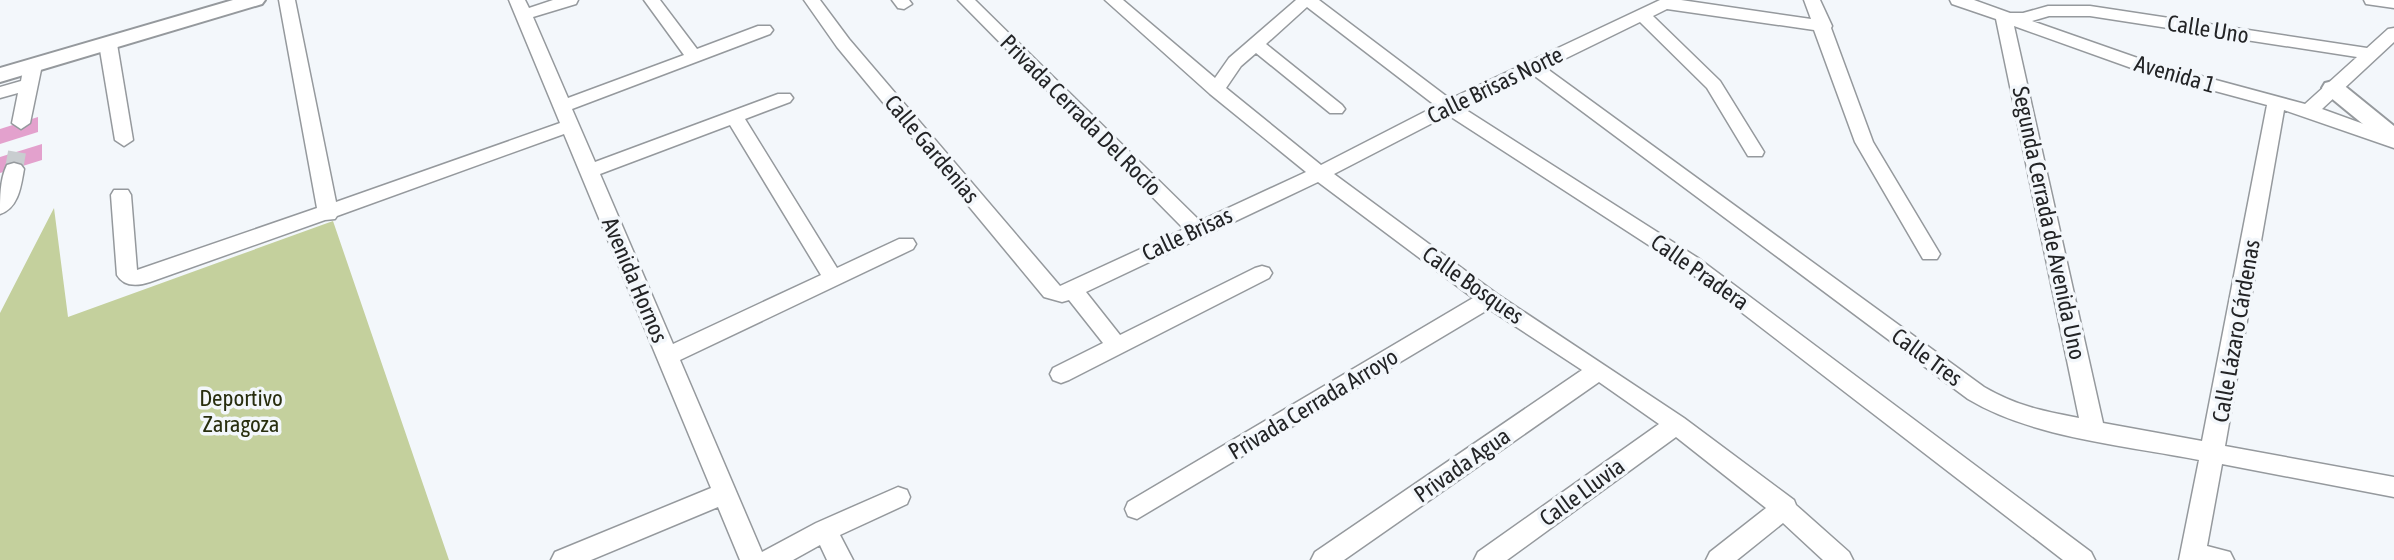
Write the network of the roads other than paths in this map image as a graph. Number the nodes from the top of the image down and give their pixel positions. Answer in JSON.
{"nodes":[{"id":1,"x":255,"y":0,"type":"edge"},
{"id":2,"x":287,"y":0,"type":"edge"},
{"id":3,"x":570,"y":0,"type":"edge"},
{"id":4,"x":652,"y":0,"type":"edge"},
{"id":5,"x":966,"y":0,"type":"edge"},
{"id":6,"x":1113,"y":0,"type":"edge"},
{"id":7,"x":1307,"y":0,"type":"edge"},
{"id":8,"x":1812,"y":0,"type":"edge"},
{"id":9,"x":1958,"y":0,"type":"edge"},
{"id":10,"x":2028,"y":0,"type":"edge"},
{"id":11,"x":2372,"y":0,"type":"edge"},
{"id":12,"x":816,"y":1,"type":"edge"},
{"id":13,"x":2394,"y":3,"type":"edge"},
{"id":14,"x":1653,"y":5,"type":"edge"},
{"id":15,"x":2088,"y":6,"type":"edge"},
{"id":16,"x":520,"y":7,"type":"edge"},
{"id":17,"x":2048,"y":11,"type":"junction"},
{"id":18,"x":2004,"y":18,"type":"junction"},
{"id":19,"x":1824,"y":26,"type":"junction"},
{"id":20,"x":764,"y":30,"type":"dead end"},
{"id":21,"x":2394,"y":34,"type":"edge"},
{"id":22,"x":1255,"y":43,"type":"junction"},
{"id":23,"x":108,"y":44,"type":"junction"},
{"id":24,"x":2370,"y":54,"type":"junction"},
{"id":25,"x":695,"y":58,"type":"junction"},
{"id":26,"x":1532,"y":66,"type":"junction"},
{"id":27,"x":0,"y":75,"type":"edge"},
{"id":28,"x":31,"y":75,"type":"junction"},
{"id":29,"x":2333,"y":88,"type":"junction"},
{"id":30,"x":1216,"y":90,"type":"junction"},
{"id":31,"x":0,"y":93,"type":"edge"},
{"id":32,"x":784,"y":98,"type":"dead end"},
{"id":33,"x":2277,"y":102,"type":"junction"},
{"id":34,"x":1449,"y":107,"type":"junction"},
{"id":35,"x":1336,"y":109,"type":"dead end"},
{"id":36,"x":2309,"y":111,"type":"junction"},
{"id":37,"x":566,"y":116,"type":"junction"},
{"id":38,"x":734,"y":117,"type":"junction"},
{"id":39,"x":124,"y":140,"type":"dead end"},
{"id":40,"x":2394,"y":140,"type":"edge"},
{"id":41,"x":1755,"y":152,"type":"dead end"},
{"id":42,"x":589,"y":171,"type":"junction"},
{"id":43,"x":1319,"y":174,"type":"junction"},
{"id":44,"x":121,"y":195,"type":"dead end"},
{"id":45,"x":0,"y":207,"type":"edge"},
{"id":46,"x":328,"y":214,"type":"junction"},
{"id":47,"x":1196,"y":229,"type":"junction"},
{"id":48,"x":906,"y":244,"type":"dead end"},
{"id":49,"x":1930,"y":254,"type":"dead end"},
{"id":50,"x":1262,"y":273,"type":"dead end"},
{"id":51,"x":833,"y":278,"type":"junction"},
{"id":52,"x":1064,"y":292,"type":"junction"},
{"id":53,"x":1489,"y":299,"type":"junction"},
{"id":54,"x":1117,"y":346,"type":"junction"},
{"id":55,"x":667,"y":356,"type":"junction"},
{"id":56,"x":1599,"y":370,"type":"junction"},
{"id":57,"x":1061,"y":374,"type":"dead end"},
{"id":58,"x":1676,"y":424,"type":"junction"},
{"id":59,"x":2093,"y":429,"type":"junction"},
{"id":60,"x":2214,"y":453,"type":"junction"},
{"id":61,"x":2394,"y":487,"type":"edge"},
{"id":62,"x":725,"y":493,"type":"junction"},
{"id":63,"x":898,"y":497,"type":"dead end"},
{"id":64,"x":1785,"y":507,"type":"junction"},
{"id":65,"x":1136,"y":509,"type":"dead end"},
{"id":66,"x":825,"y":530,"type":"junction"},
{"id":67,"x":2192,"y":557,"type":"edge"},
{"id":68,"x":564,"y":560,"type":"edge"},
{"id":69,"x":753,"y":560,"type":"edge"},
{"id":70,"x":770,"y":560,"type":"edge"},
{"id":71,"x":840,"y":560,"type":"edge"},
{"id":72,"x":1324,"y":560,"type":"edge"},
{"id":73,"x":1488,"y":560,"type":"edge"},
{"id":74,"x":1719,"y":560,"type":"edge"},
{"id":75,"x":1840,"y":560,"type":"edge"},
{"id":76,"x":2081,"y":560,"type":"edge"},
{"id":77,"x":2221,"y":560,"type":"edge"}],
"edges":[{"from":1,"to":23,"type":"main road"},
{"from":2,"to":46,"type":"street"},
{"from":3,"to":16,"type":"street"},
{"from":4,"to":25,"type":"street"},
{"from":5,"to":47,"type":"street","name":"Privada Cerrada Del Rocío"},
{"from":6,"to":30,"type":"street","name":"Calle Bosques"},
{"from":7,"to":22,"type":"street"},
{"from":7,"to":34,"type":"street","name":"Calle Pradera"},
{"from":8,"to":19,"type":"street"},
{"from":9,"to":18,"type":"street","name":"Avenida 1"},
{"from":10,"to":17,"type":"street"},
{"from":11,"to":13,"type":"street"},
{"from":12,"to":52,"type":"street","name":"Calle Gardenias"},
{"from":14,"to":19,"type":"street"},
{"from":14,"to":26,"type":"street","name":"Calle Brisas Norte"},
{"from":14,"to":41,"type":"street"},
{"from":15,"to":17,"type":"street","name":"Calle Uno"},
{"from":15,"to":24,"type":"street","name":"Calle Uno"},
{"from":16,"to":37,"type":"street","name":"Avenida Hornos"},
{"from":17,"to":18,"type":"street","name":"Calle Uno"},
{"from":18,"to":33,"type":"street","name":"Avenida 1"},
{"from":18,"to":59,"type":"street","name":"Segunda Cerrada de Avenida Uno"},
{"from":19,"to":49,"type":"street"},
{"from":20,"to":25,"type":"street"},
{"from":21,"to":24,"type":"street"},
{"from":22,"to":30,"type":"street"},
{"from":22,"to":35,"type":"street"},
{"from":23,"to":28,"type":"main road"},
{"from":23,"to":39,"type":"street"},
{"from":24,"to":29,"type":"street"},
{"from":25,"to":37,"type":"street"},
{"from":26,"to":34,"type":"street","name":"Calle Brisas Norte"},
{"from":26,"to":59,"type":"street","name":"Calle Tres"},
{"from":27,"to":28,"type":"main road"},
{"from":28,"to":31,"type":"street"},
{"from":28,"to":45,"type":"street"},
{"from":29,"to":36,"type":"street"},
{"from":29,"to":40,"type":"main road"},
{"from":30,"to":43,"type":"street","name":"Calle Bosques"},
{"from":32,"to":38,"type":"street"},
{"from":33,"to":36,"type":"street","name":"Avenida 1"},
{"from":33,"to":60,"type":"street","name":"Calle Lázaro Cárdenas"},
{"from":34,"to":43,"type":"street","name":"Calle Brisas Norte"},
{"from":34,"to":76,"type":"street","name":"Calle Pradera"},
{"from":36,"to":40,"type":"street","name":"Avenida 1"},
{"from":37,"to":42,"type":"street","name":"Avenida Hornos"},
{"from":37,"to":46,"type":"street"},
{"from":38,"to":42,"type":"street"},
{"from":38,"to":51,"type":"street"},
{"from":42,"to":55,"type":"street","name":"Avenida Hornos"},
{"from":43,"to":47,"type":"street","name":"Calle Brisas"},
{"from":43,"to":53,"type":"street","name":"Calle Bosques"},
{"from":44,"to":46,"type":"street"},
{"from":47,"to":52,"type":"street","name":"Calle Brisas"},
{"from":48,"to":51,"type":"street"},
{"from":50,"to":54,"type":"street"},
{"from":51,"to":55,"type":"street"},
{"from":52,"to":54,"type":"street","name":"Calle Gardenias"},
{"from":53,"to":56,"type":"street","name":"Calle Bosques"},
{"from":53,"to":65,"type":"street","name":"Privada Cerrada Arroyo"},
{"from":54,"to":57,"type":"street"},
{"from":55,"to":62,"type":"street","name":"Avenida Hornos"},
{"from":56,"to":58,"type":"street","name":"Calle Bosques"},
{"from":56,"to":72,"type":"street","name":"Privada Agua"},
{"from":58,"to":64,"type":"street","name":"Calle Bosques"},
{"from":58,"to":73,"type":"street","name":"Calle Lluvia"},
{"from":59,"to":60,"type":"street","name":"Calle Tres"},
{"from":60,"to":61,"type":"street","name":"Calle Tres"},
{"from":60,"to":67,"type":"street","name":"Calle Lázaro Cárdenas"},
{"from":62,"to":68,"type":"street"},
{"from":62,"to":69,"type":"street","name":"Avenida Hornos"},
{"from":63,"to":66,"type":"street"},
{"from":64,"to":74,"type":"street"},
{"from":64,"to":75,"type":"street","name":"Calle Bosques"},
{"from":66,"to":70,"type":"street"},
{"from":66,"to":71,"type":"street"},
{"from":67,"to":77,"type":"street"}]}
